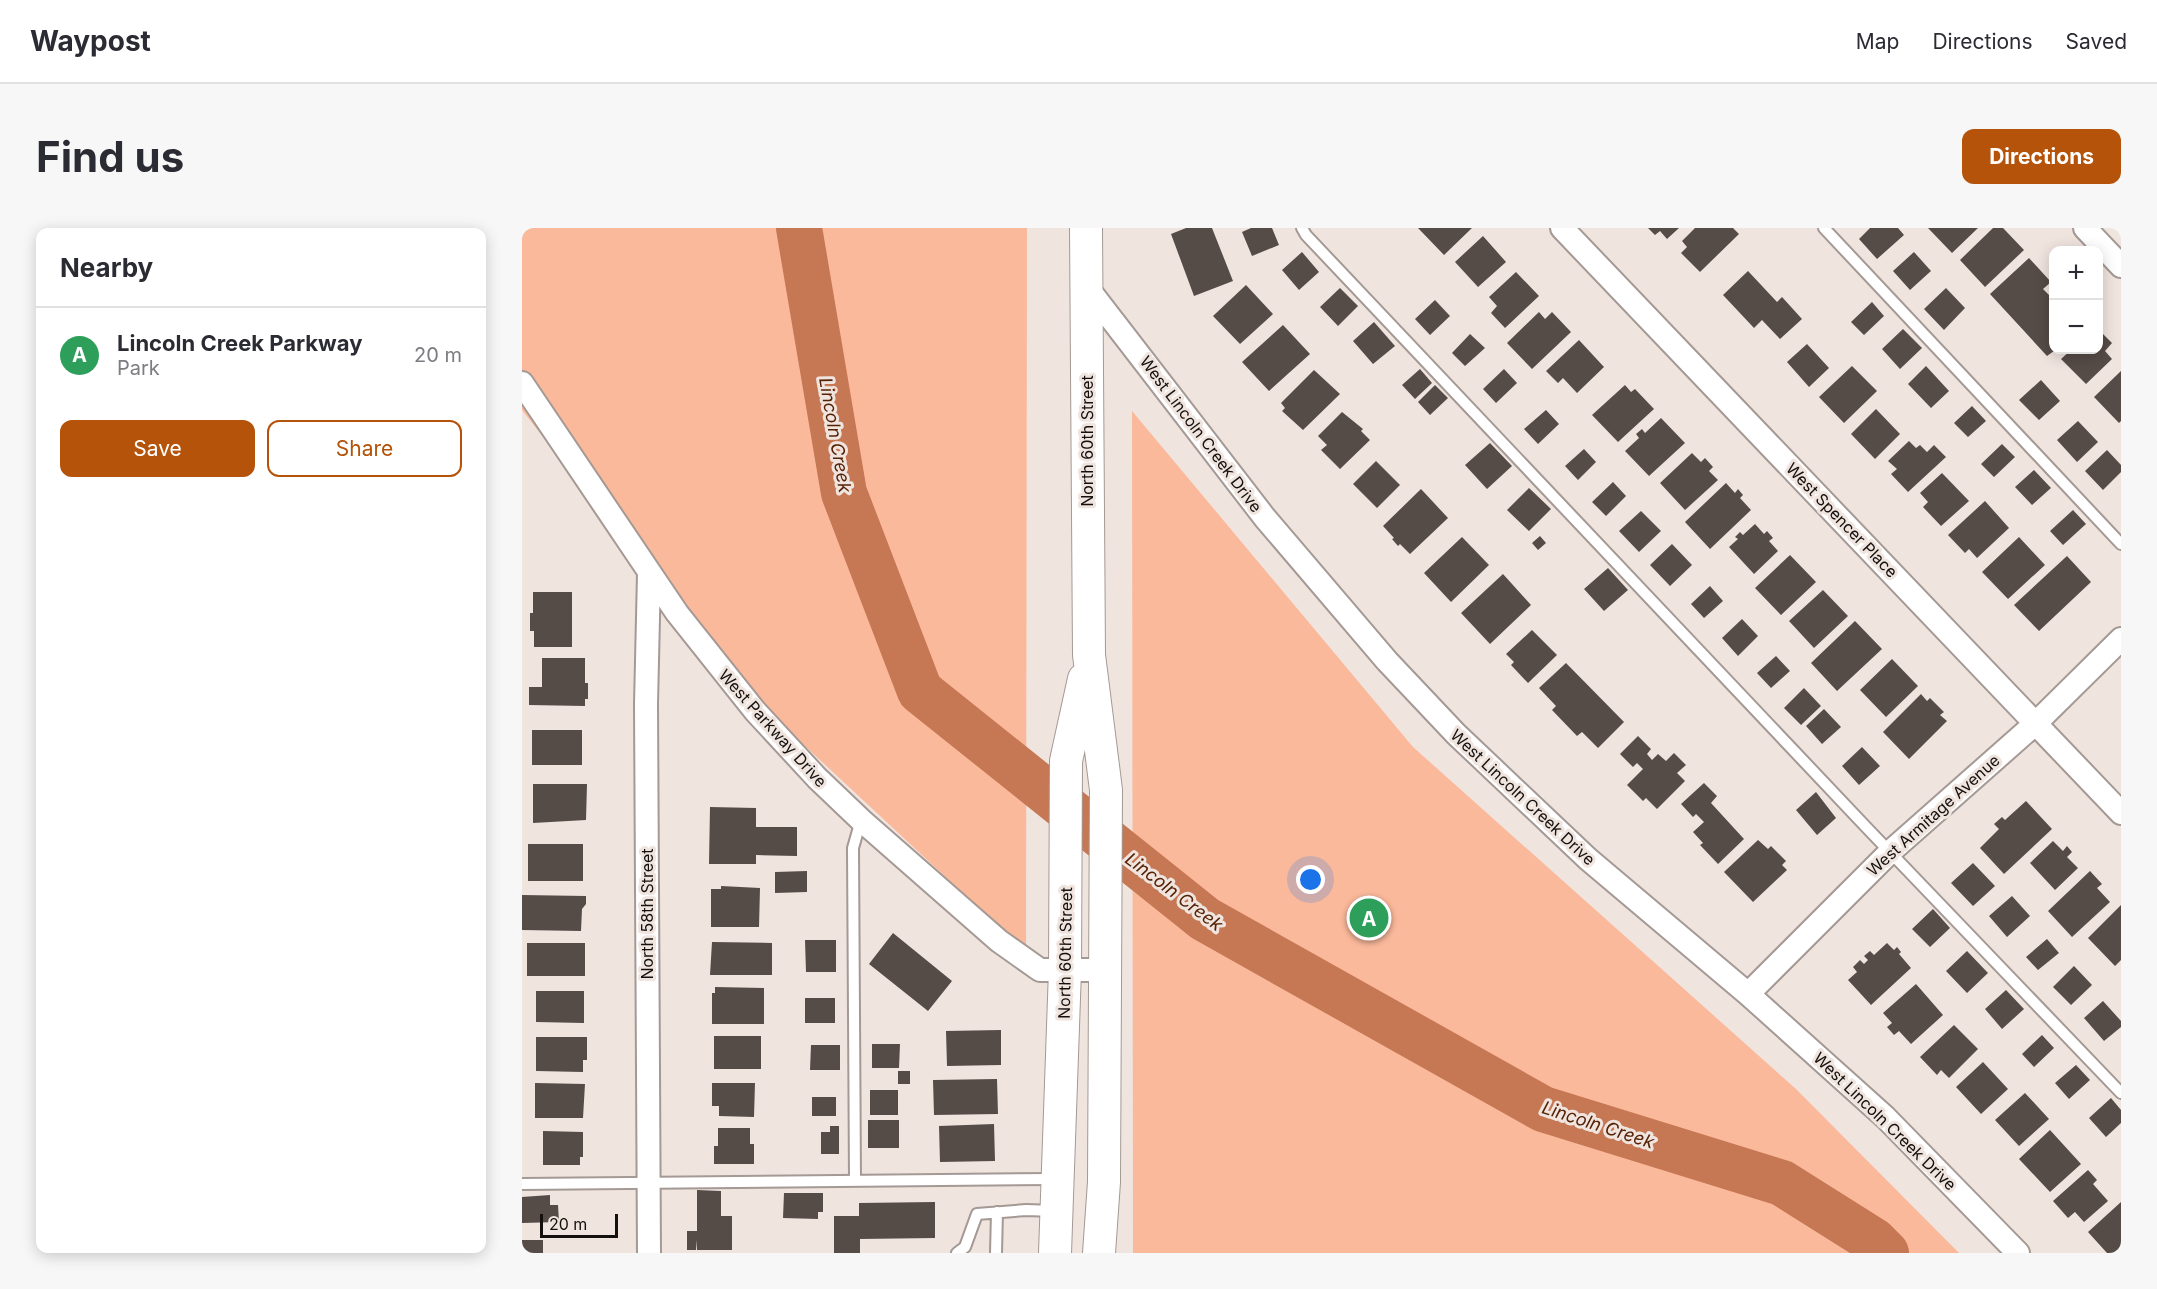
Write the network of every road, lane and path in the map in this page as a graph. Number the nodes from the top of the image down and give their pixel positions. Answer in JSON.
{"nodes":[{"id":1,"x":1086,"y":228,"type":"edge"},
{"id":2,"x":1302,"y":228,"type":"edge"},
{"id":3,"x":1562,"y":228,"type":"edge"},
{"id":4,"x":1824,"y":228,"type":"edge"},
{"id":5,"x":2085,"y":228,"type":"edge"},
{"id":6,"x":2121,"y":266,"type":"edge"},
{"id":7,"x":1086,"y":285,"type":"junction"},
{"id":8,"x":522,"y":383,"type":"edge"},
{"id":9,"x":2121,"y":544,"type":"edge"},
{"id":10,"x":649,"y":574,"type":"junction"},
{"id":11,"x":2121,"y":639,"type":"edge"},
{"id":12,"x":1089,"y":655,"type":"junction"},
{"id":13,"x":2036,"y":723,"type":"junction"},
{"id":14,"x":2121,"y":813,"type":"edge"},
{"id":15,"x":861,"y":820,"type":"junction"},
{"id":16,"x":1890,"y":852,"type":"junction"},
{"id":17,"x":1065,"y":970,"type":"junction"},
{"id":18,"x":1106,"y":970,"type":"junction"},
{"id":19,"x":1748,"y":994,"type":"junction"},
{"id":20,"x":2121,"y":1093,"type":"edge"},
{"id":21,"x":1059,"y":1179,"type":"junction"},
{"id":22,"x":855,"y":1180,"type":"junction"},
{"id":23,"x":649,"y":1183,"type":"junction"},
{"id":24,"x":522,"y":1184,"type":"edge"},
{"id":25,"x":997,"y":1212,"type":"junction"},
{"id":26,"x":1058,"y":1212,"type":"junction"},
{"id":27,"x":649,"y":1253,"type":"edge"},
{"id":28,"x":957,"y":1253,"type":"edge"},
{"id":29,"x":996,"y":1253,"type":"edge"},
{"id":30,"x":1055,"y":1253,"type":"edge"},
{"id":31,"x":1099,"y":1253,"type":"edge"},
{"id":32,"x":2018,"y":1253,"type":"edge"}],
"edges":[{"from":1,"to":7,"type":"main road","name":"North 60th Street"},
{"from":2,"to":16,"type":"lane"},
{"from":3,"to":13,"type":"street","name":"West Spencer Place"},
{"from":4,"to":9,"type":"lane"},
{"from":5,"to":6,"type":"street"},
{"from":7,"to":12,"type":"main road","name":"North 60th Street"},
{"from":7,"to":19,"type":"street","name":"West Lincoln Creek Drive"},
{"from":8,"to":10,"type":"street","name":"West Parkway Drive"},
{"from":10,"to":15,"type":"street","name":"West Parkway Drive"},
{"from":10,"to":23,"type":"street","name":"North 58th Street"},
{"from":11,"to":13,"type":"street","name":"West Armitage Avenue"},
{"from":12,"to":17,"type":"main road","name":"North 60th Street"},
{"from":12,"to":18,"type":"main road","name":"North 60th Street"},
{"from":13,"to":14,"type":"street","name":"West Spencer Place"},
{"from":13,"to":16,"type":"street","name":"West Armitage Avenue"},
{"from":15,"to":17,"type":"street","name":"West Parkway Drive"},
{"from":15,"to":22,"type":"lane"},
{"from":16,"to":19,"type":"street","name":"West Armitage Avenue"},
{"from":16,"to":20,"type":"lane"},
{"from":17,"to":18,"type":"street","name":"West Parkway Drive"},
{"from":17,"to":21,"type":"main road","name":"North 60th Street"},
{"from":18,"to":31,"type":"main road","name":"North 60th Street"},
{"from":19,"to":32,"type":"street","name":"West Lincoln Creek Drive"},
{"from":21,"to":22,"type":"lane"},
{"from":21,"to":26,"type":"main road","name":"North 60th Street"},
{"from":22,"to":23,"type":"lane"},
{"from":23,"to":24,"type":"lane"},
{"from":23,"to":27,"type":"street","name":"North 58th Street"},
{"from":25,"to":26,"type":"lane"},
{"from":25,"to":28,"type":"lane"},
{"from":25,"to":29,"type":"lane"},
{"from":26,"to":30,"type":"main road","name":"North 60th Street"}]}
